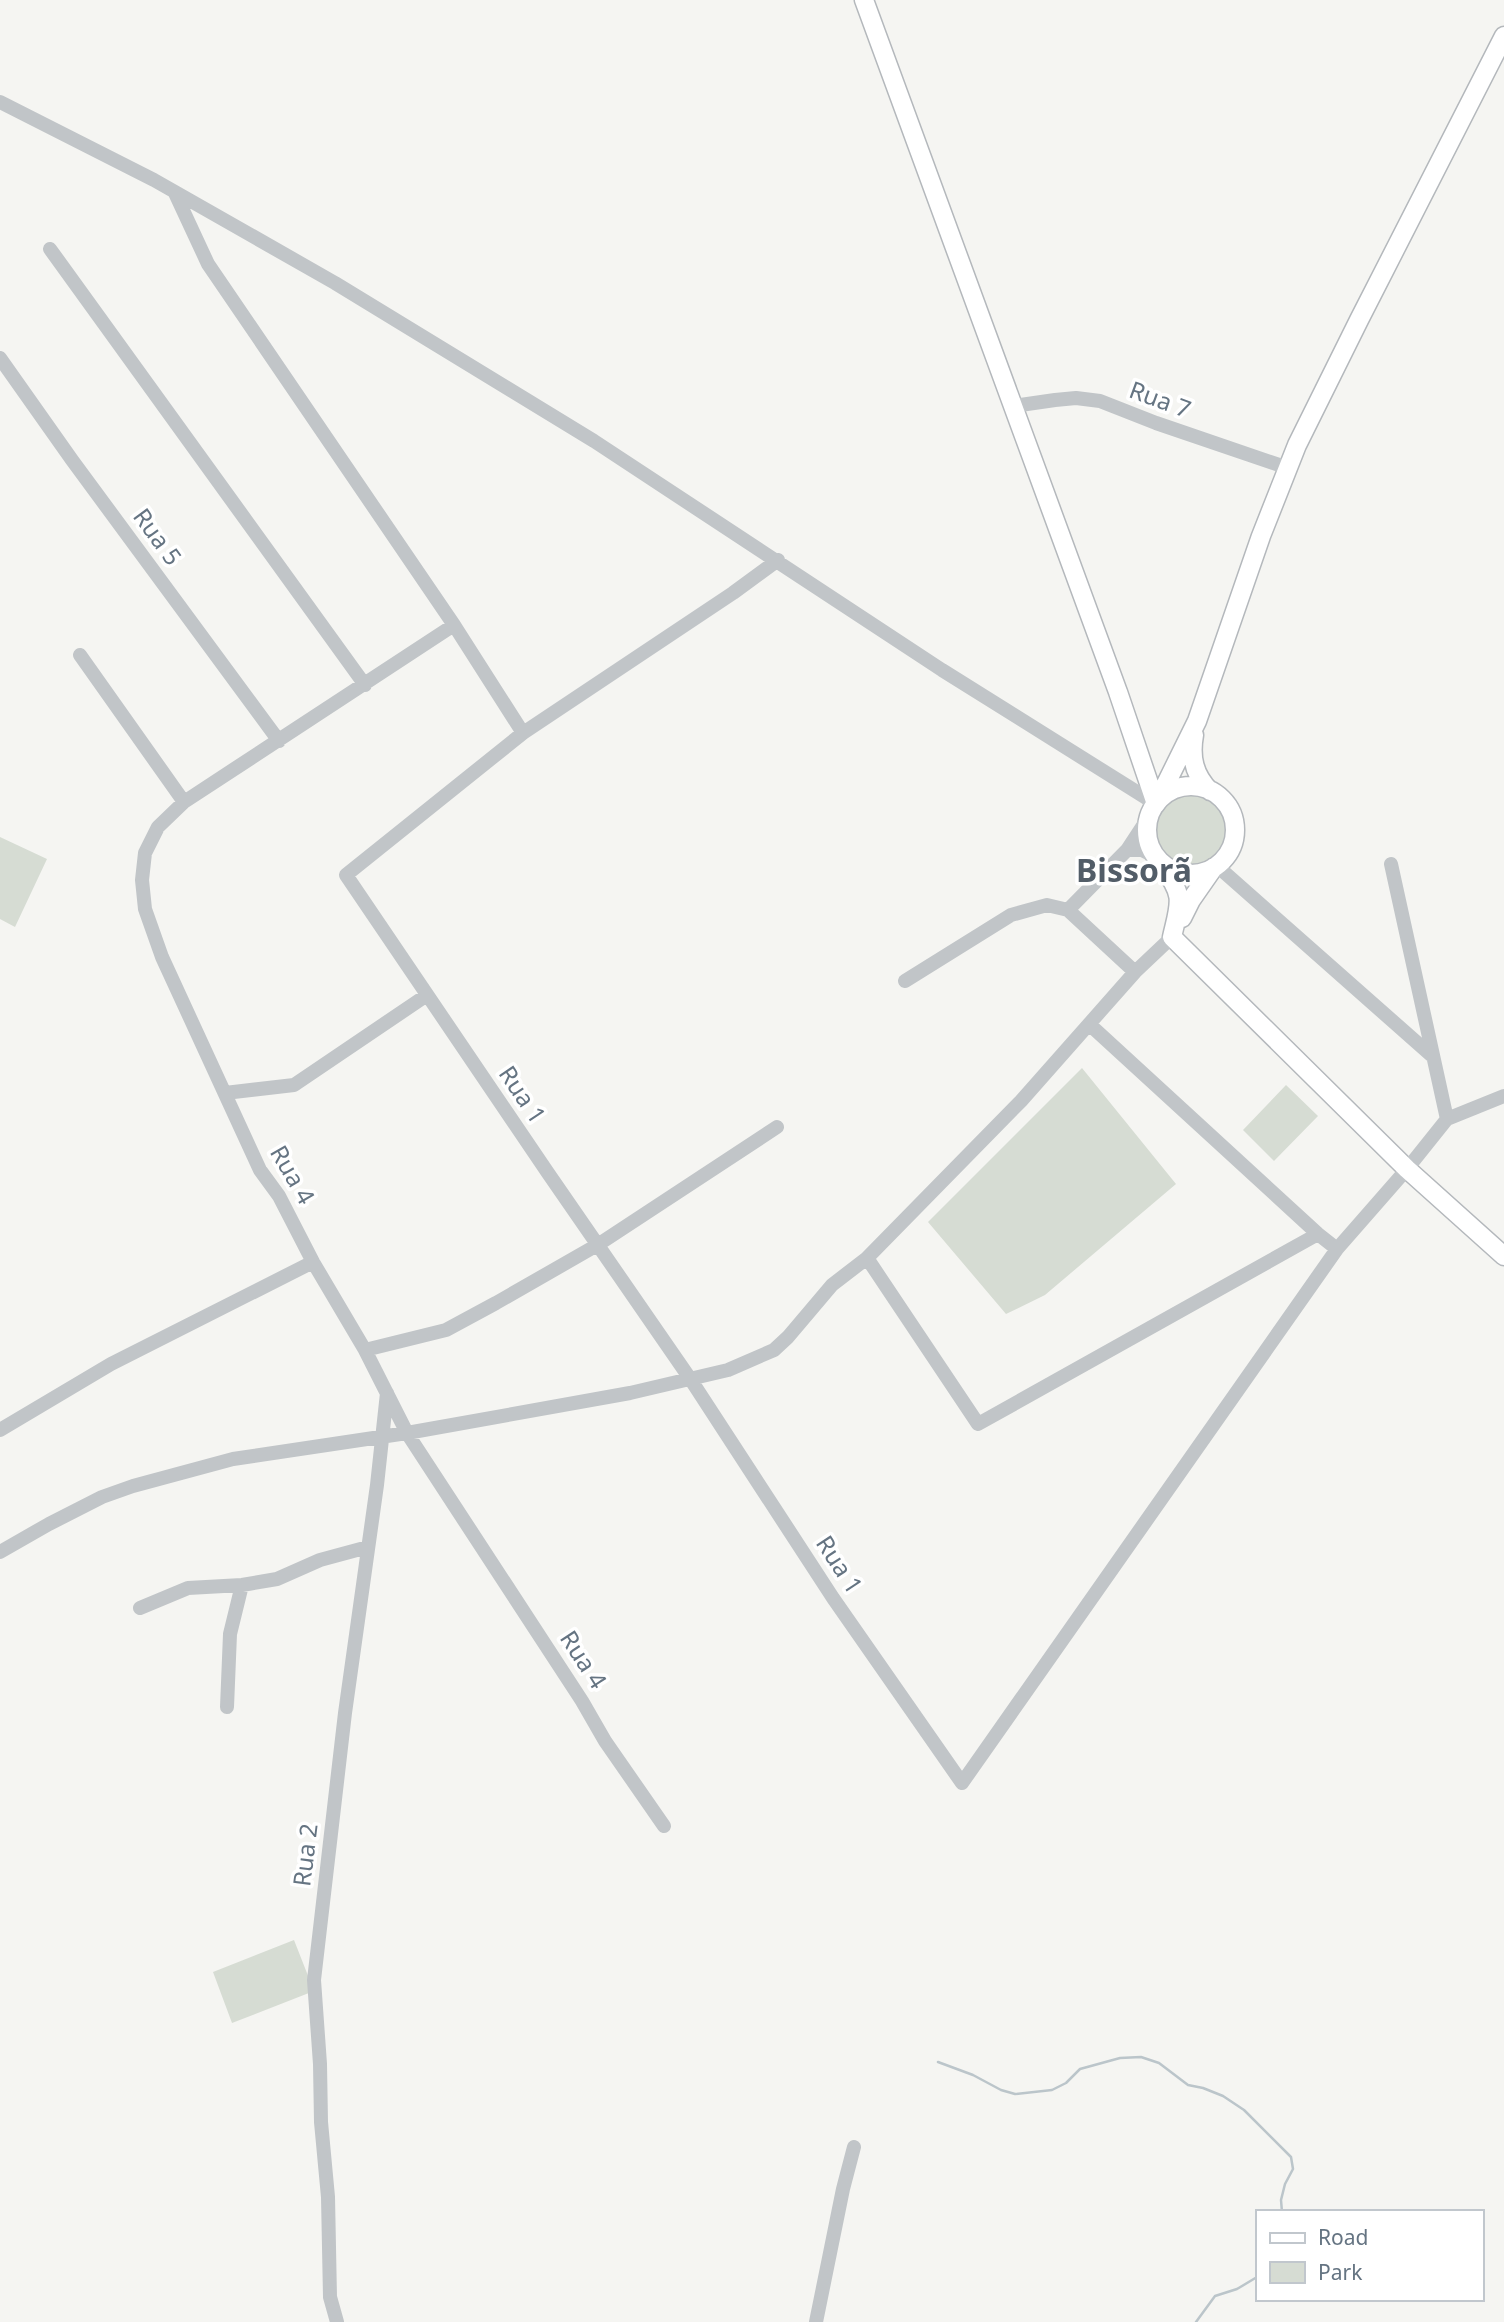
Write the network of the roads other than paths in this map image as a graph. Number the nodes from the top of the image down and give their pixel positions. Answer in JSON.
{"nodes":[{"id":1,"x":864,"y":0,"type":"edge"},
{"id":2,"x":1504,"y":36,"type":"edge"},
{"id":3,"x":0,"y":102,"type":"edge"},
{"id":4,"x":176,"y":192,"type":"junction"},
{"id":5,"x":50,"y":249,"type":"dead end"},
{"id":6,"x":0,"y":358,"type":"edge"},
{"id":7,"x":1013,"y":406,"type":"junction"},
{"id":8,"x":1289,"y":468,"type":"junction"},
{"id":9,"x":778,"y":560,"type":"junction"},
{"id":10,"x":454,"y":625,"type":"junction"},
{"id":11,"x":80,"y":655,"type":"dead end"},
{"id":12,"x":365,"y":685,"type":"junction"},
{"id":13,"x":1197,"y":721,"type":"junction"},
{"id":14,"x":523,"y":733,"type":"junction"},
{"id":15,"x":279,"y":741,"type":"junction"},
{"id":16,"x":1210,"y":791,"type":"junction"},
{"id":17,"x":184,"y":802,"type":"junction"},
{"id":18,"x":1152,"y":811,"type":"junction"},
{"id":19,"x":1127,"y":850,"type":"junction"},
{"id":20,"x":1158,"y":859,"type":"junction"},
{"id":21,"x":1391,"y":864,"type":"dead end"},
{"id":22,"x":1215,"y":866,"type":"junction"},
{"id":23,"x":1068,"y":910,"type":"junction"},
{"id":24,"x":1172,"y":937,"type":"junction"},
{"id":25,"x":1135,"y":972,"type":"junction"},
{"id":26,"x":905,"y":981,"type":"dead end"},
{"id":27,"x":427,"y":995,"type":"junction"},
{"id":28,"x":1089,"y":1024,"type":"junction"},
{"id":29,"x":1431,"y":1055,"type":"junction"},
{"id":30,"x":225,"y":1093,"type":"junction"},
{"id":31,"x":1504,"y":1096,"type":"edge"},
{"id":32,"x":1447,"y":1119,"type":"junction"},
{"id":33,"x":777,"y":1127,"type":"dead end"},
{"id":34,"x":1407,"y":1169,"type":"junction"},
{"id":35,"x":1318,"y":1234,"type":"junction"},
{"id":36,"x":598,"y":1244,"type":"junction"},
{"id":37,"x":1337,"y":1249,"type":"junction"},
{"id":38,"x":1504,"y":1256,"type":"edge"},
{"id":39,"x":867,"y":1258,"type":"junction"},
{"id":40,"x":313,"y":1262,"type":"junction"},
{"id":41,"x":365,"y":1350,"type":"junction"},
{"id":42,"x":691,"y":1380,"type":"junction"},
{"id":43,"x":387,"y":1394,"type":"junction"},
{"id":44,"x":0,"y":1430,"type":"edge"},
{"id":45,"x":407,"y":1433,"type":"junction"},
{"id":46,"x":381,"y":1437,"type":"junction"},
{"id":47,"x":368,"y":1547,"type":"junction"},
{"id":48,"x":0,"y":1552,"type":"edge"},
{"id":49,"x":242,"y":1585,"type":"junction"},
{"id":50,"x":140,"y":1608,"type":"dead end"},
{"id":51,"x":227,"y":1707,"type":"dead end"},
{"id":52,"x":664,"y":1826,"type":"dead end"},
{"id":53,"x":854,"y":2147,"type":"dead end"},
{"id":54,"x":337,"y":2322,"type":"edge"},
{"id":55,"x":816,"y":2322,"type":"edge"}],
"edges":[{"from":1,"to":7,"type":"main road"},
{"from":2,"to":8,"type":"main road"},
{"from":3,"to":4,"type":"street"},
{"from":4,"to":9,"type":"street"},
{"from":4,"to":10,"type":"street"},
{"from":5,"to":12,"type":"street"},
{"from":6,"to":15,"type":"street","name":"Rua 5"},
{"from":7,"to":8,"type":"street","name":"Rua 7"},
{"from":7,"to":18,"type":"main road"},
{"from":8,"to":13,"type":"main road"},
{"from":9,"to":14,"type":"street","name":"Rua 1"},
{"from":9,"to":18,"type":"street"},
{"from":10,"to":12,"type":"street","name":"Rua 4"},
{"from":10,"to":14,"type":"street"},
{"from":11,"to":17,"type":"street"},
{"from":12,"to":15,"type":"street","name":"Rua 4"},
{"from":13,"to":16,"type":"main road"},
{"from":13,"to":18,"type":"main road"},
{"from":14,"to":27,"type":"street","name":"Rua 1"},
{"from":15,"to":17,"type":"street","name":"Rua 4"},
{"from":16,"to":18,"type":"main road"},
{"from":16,"to":22,"type":"main road"},
{"from":17,"to":30,"type":"street","name":"Rua 4"},
{"from":18,"to":19,"type":"street"},
{"from":18,"to":20,"type":"main road"},
{"from":19,"to":20,"type":"street"},
{"from":19,"to":23,"type":"street"},
{"from":20,"to":22,"type":"main road"},
{"from":20,"to":24,"type":"main road"},
{"from":21,"to":29,"type":"street"},
{"from":22,"to":24,"type":"main road"},
{"from":22,"to":29,"type":"street"},
{"from":23,"to":25,"type":"street"},
{"from":23,"to":26,"type":"street"},
{"from":24,"to":25,"type":"street"},
{"from":24,"to":34,"type":"main road"},
{"from":25,"to":28,"type":"street"},
{"from":27,"to":30,"type":"street"},
{"from":27,"to":36,"type":"street","name":"Rua 1"},
{"from":28,"to":35,"type":"street"},
{"from":28,"to":39,"type":"street"},
{"from":29,"to":32,"type":"street"},
{"from":30,"to":40,"type":"street","name":"Rua 4"},
{"from":31,"to":32,"type":"street"},
{"from":32,"to":34,"type":"street"},
{"from":33,"to":36,"type":"street"},
{"from":34,"to":37,"type":"street"},
{"from":34,"to":38,"type":"main road"},
{"from":35,"to":37,"type":"street"},
{"from":35,"to":39,"type":"street"},
{"from":36,"to":41,"type":"street"},
{"from":36,"to":42,"type":"street","name":"Rua 1"},
{"from":37,"to":42,"type":"street","name":"Rua 1"},
{"from":39,"to":42,"type":"street"},
{"from":40,"to":41,"type":"street","name":"Rua 4"},
{"from":40,"to":44,"type":"street"},
{"from":41,"to":43,"type":"street","name":"Rua 4"},
{"from":42,"to":45,"type":"street"},
{"from":43,"to":45,"type":"street","name":"Rua 4"},
{"from":43,"to":46,"type":"street","name":"Rua 2"},
{"from":45,"to":46,"type":"street"},
{"from":45,"to":52,"type":"street","name":"Rua 4"},
{"from":46,"to":47,"type":"street","name":"Rua 2"},
{"from":46,"to":48,"type":"street"},
{"from":47,"to":49,"type":"street"},
{"from":47,"to":54,"type":"street","name":"Rua 2"},
{"from":49,"to":50,"type":"street"},
{"from":49,"to":51,"type":"street"},
{"from":53,"to":55,"type":"street"}]}
